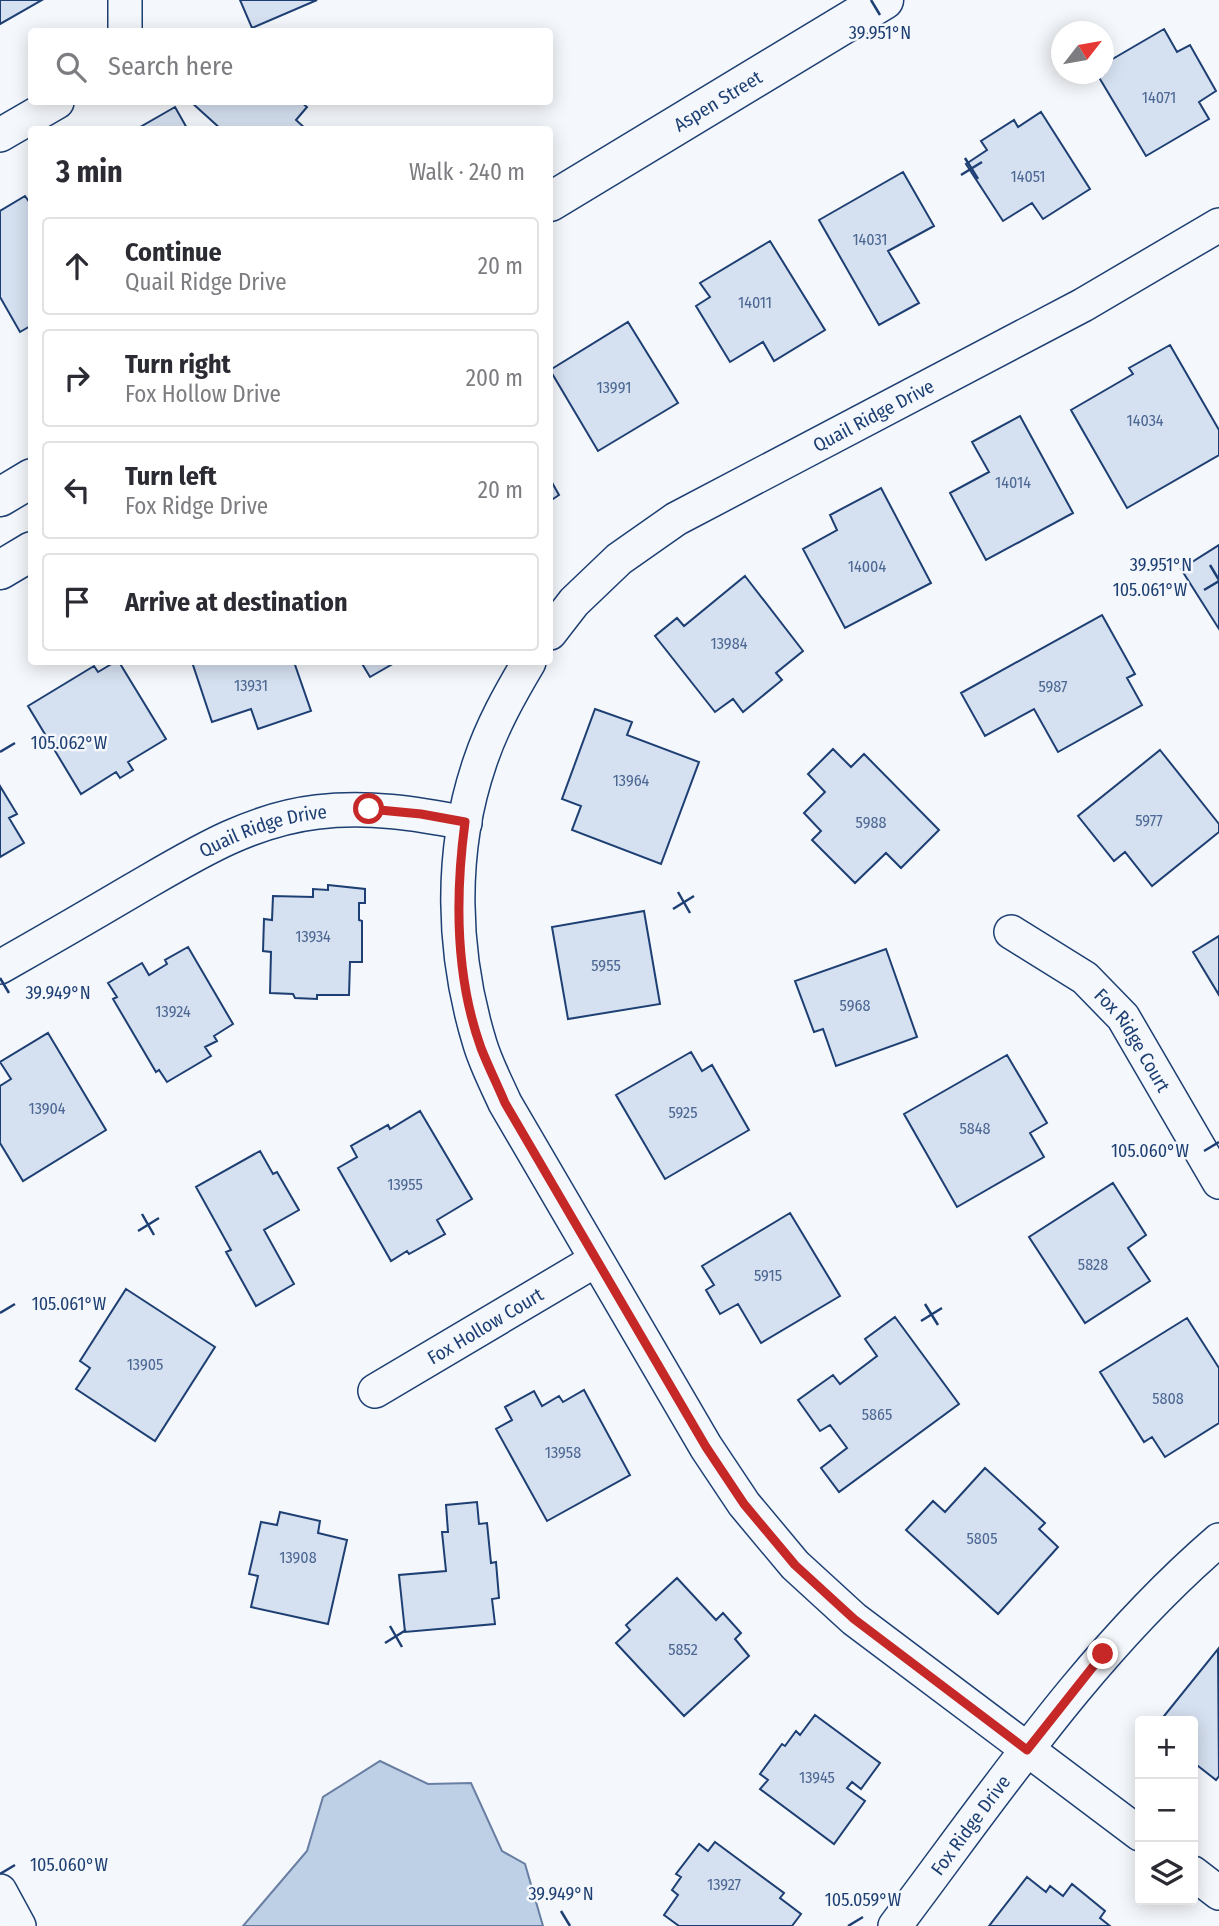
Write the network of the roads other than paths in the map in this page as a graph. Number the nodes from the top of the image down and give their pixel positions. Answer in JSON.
{"nodes":[{"id":1,"x":125,"y":0,"type":"edge"},
{"id":2,"x":884,"y":0,"type":"edge"},
{"id":3,"x":125,"y":28,"type":"edge"},
{"id":4,"x":52,"y":105,"type":"edge"},
{"id":5,"x":0,"y":135,"type":"edge"},
{"id":6,"x":553,"y":200,"type":"edge"},
{"id":7,"x":1217,"y":231,"type":"edge"},
{"id":8,"x":28,"y":480,"type":"edge"},
{"id":9,"x":0,"y":497,"type":"edge"},
{"id":10,"x":28,"y":553,"type":"edge"},
{"id":11,"x":0,"y":570,"type":"edge"},
{"id":12,"x":553,"y":629,"type":"edge"},
{"id":13,"x":527,"y":665,"type":"edge"},
{"id":14,"x":465,"y":822,"type":"junction"},
{"id":15,"x":1011,"y":932,"type":"dead end"},
{"id":16,"x":0,"y":967,"type":"edge"},
{"id":17,"x":1219,"y":1182,"type":"edge"},
{"id":18,"x":596,"y":1260,"type":"junction"},
{"id":19,"x":375,"y":1391,"type":"dead end"},
{"id":20,"x":1219,"y":1540,"type":"edge"},
{"id":21,"x":1027,"y":1750,"type":"junction"},
{"id":22,"x":1135,"y":1830,"type":"edge"},
{"id":23,"x":1198,"y":1877,"type":"edge"},
{"id":24,"x":0,"y":1891,"type":"edge"},
{"id":25,"x":1219,"y":1893,"type":"edge"},
{"id":26,"x":19,"y":1926,"type":"edge"},
{"id":27,"x":895,"y":1926,"type":"edge"}],
"edges":[{"from":1,"to":3,"type":"street"},
{"from":2,"to":6,"type":"street","name":"Aspen Street"},
{"from":4,"to":5,"type":"street"},
{"from":7,"to":12,"type":"street","name":"Quail Ridge Drive"},
{"from":8,"to":9,"type":"street"},
{"from":10,"to":11,"type":"street"},
{"from":13,"to":14,"type":"street"},
{"from":14,"to":16,"type":"street","name":"Quail Ridge Drive"},
{"from":14,"to":18,"type":"street"},
{"from":15,"to":17,"type":"street","name":"Fox Ridge Court"},
{"from":18,"to":19,"type":"street","name":"Fox Hollow Court"},
{"from":18,"to":21,"type":"street"},
{"from":20,"to":21,"type":"street","name":"Fox Ridge Drive"},
{"from":21,"to":22,"type":"street"},
{"from":21,"to":27,"type":"street","name":"Fox Ridge Drive"},
{"from":23,"to":25,"type":"street"},
{"from":24,"to":26,"type":"street"}]}
